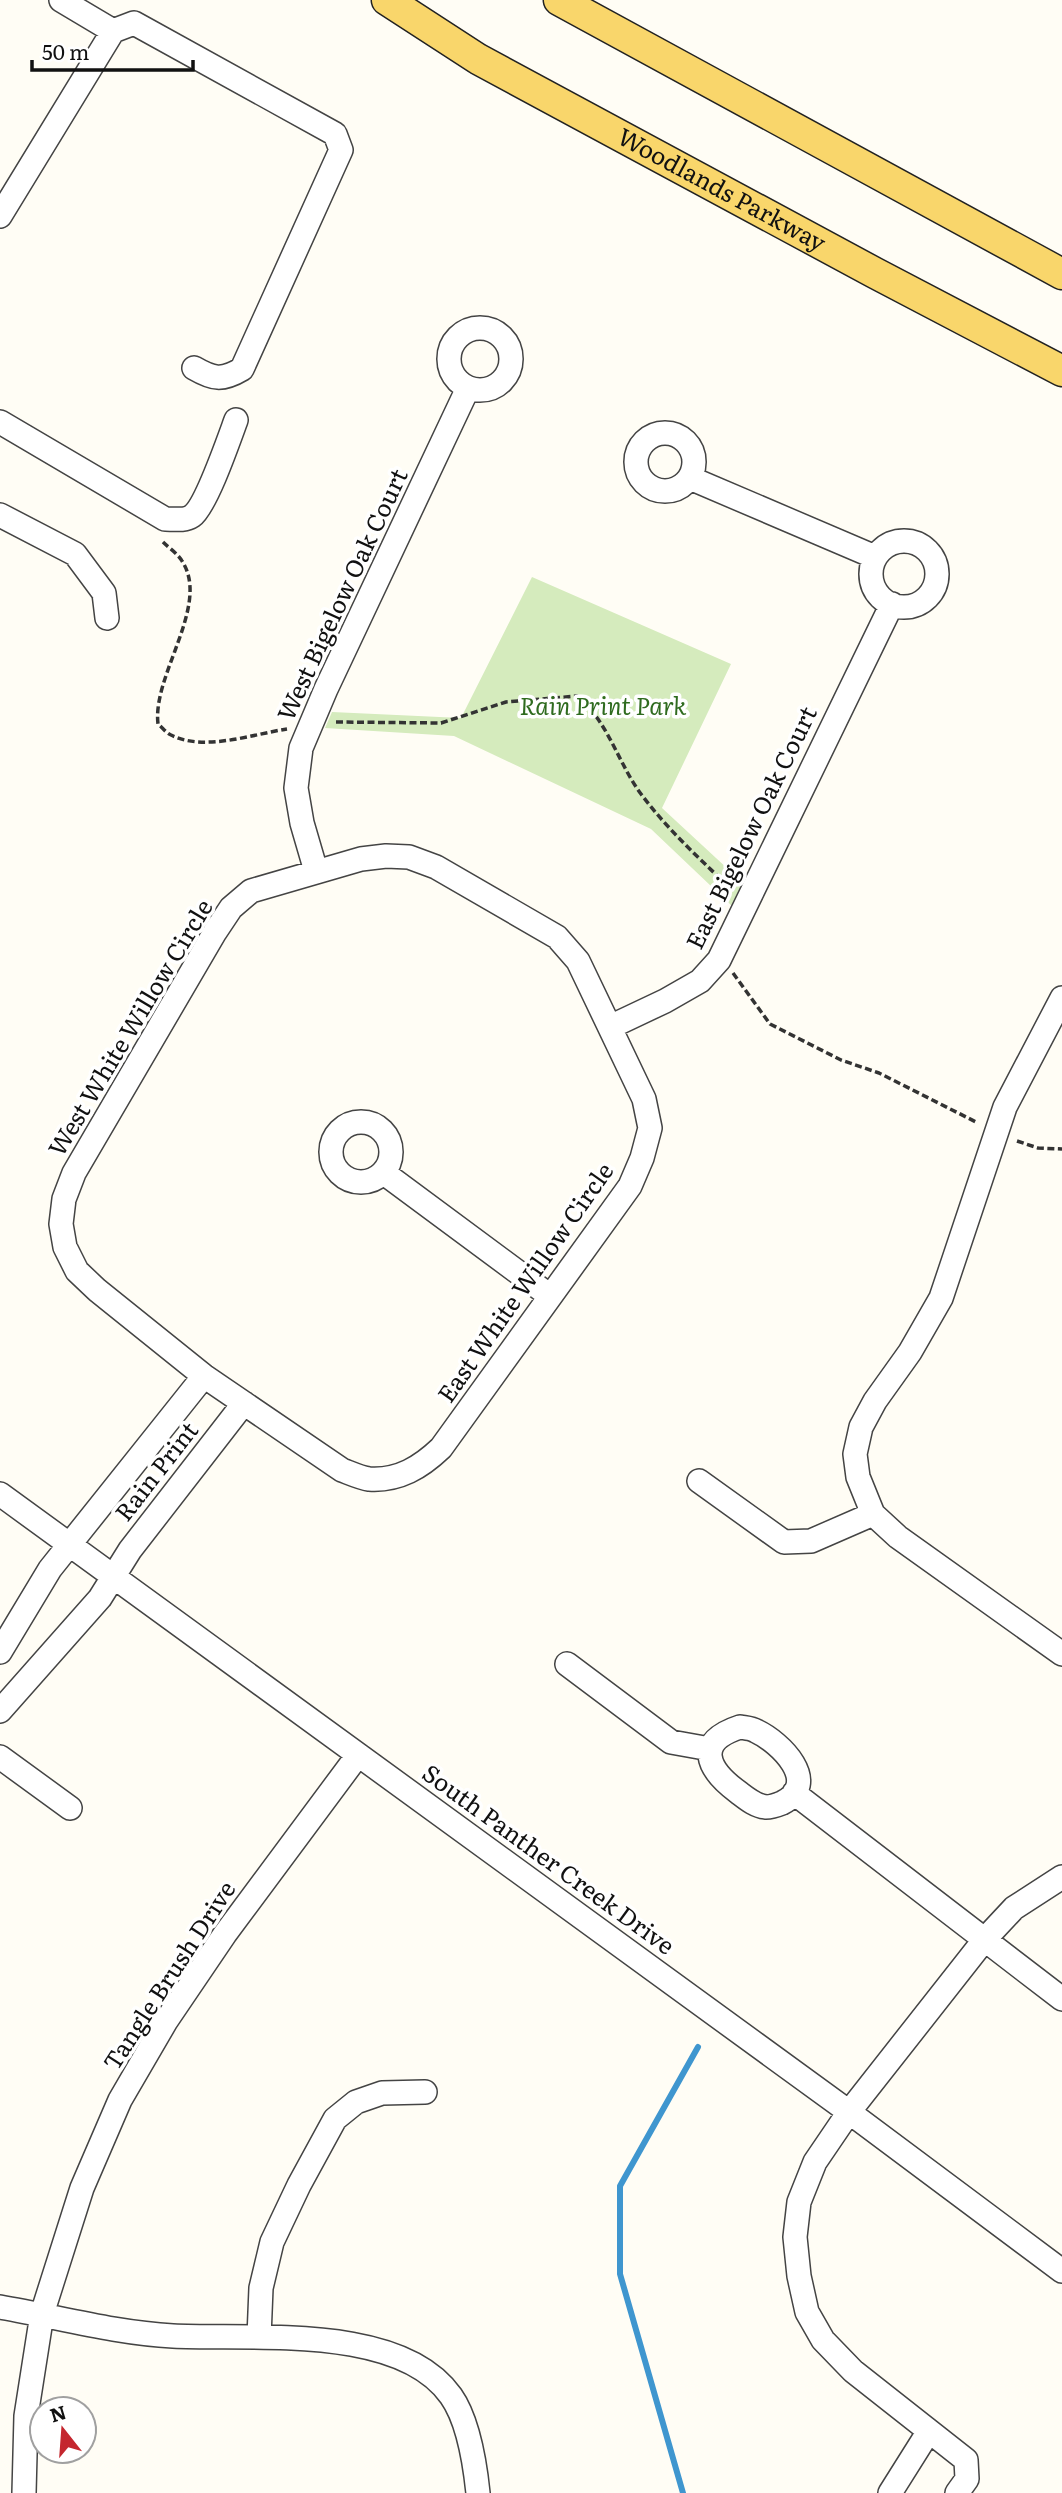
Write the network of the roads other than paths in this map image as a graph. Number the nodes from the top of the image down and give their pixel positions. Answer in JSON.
{"nodes":[{"id":1,"x":61,"y":0,"type":"edge"},
{"id":2,"x":387,"y":0,"type":"edge"},
{"id":3,"x":559,"y":0,"type":"edge"},
{"id":4,"x":113,"y":31,"type":"junction"},
{"id":5,"x":0,"y":216,"type":"edge"},
{"id":6,"x":1062,"y":274,"type":"edge"},
{"id":7,"x":194,"y":368,"type":"dead end"},
{"id":8,"x":1062,"y":371,"type":"edge"},
{"id":9,"x":468,"y":388,"type":"dead end"},
{"id":10,"x":236,"y":420,"type":"dead end"},
{"id":11,"x":0,"y":422,"type":"edge"},
{"id":12,"x":690,"y":478,"type":"dead end"},
{"id":13,"x":0,"y":515,"type":"edge"},
{"id":14,"x":875,"y":557,"type":"junction"},
{"id":15,"x":892,"y":604,"type":"junction"},
{"id":16,"x":107,"y":618,"type":"dead end"},
{"id":17,"x":316,"y":871,"type":"junction"},
{"id":18,"x":481,"y":893,"type":"joint"},
{"id":19,"x":1062,"y":998,"type":"edge"},
{"id":20,"x":610,"y":1027,"type":"junction"},
{"id":21,"x":384,"y":1172,"type":"dead end"},
{"id":22,"x":550,"y":1296,"type":"junction"},
{"id":23,"x":204,"y":1376,"type":"junction"},
{"id":24,"x":244,"y":1404,"type":"junction"},
{"id":25,"x":699,"y":1481,"type":"dead end"},
{"id":26,"x":0,"y":1494,"type":"edge"},
{"id":27,"x":873,"y":1514,"type":"junction"},
{"id":28,"x":71,"y":1544,"type":"junction"},
{"id":29,"x":114,"y":1575,"type":"junction"},
{"id":30,"x":0,"y":1652,"type":"edge"},
{"id":31,"x":1062,"y":1654,"type":"edge"},
{"id":32,"x":567,"y":1664,"type":"dead end"},
{"id":33,"x":0,"y":1711,"type":"edge"},
{"id":34,"x":710,"y":1749,"type":"junction"},
{"id":35,"x":358,"y":1755,"type":"junction"},
{"id":36,"x":0,"y":1758,"type":"edge"},
{"id":37,"x":794,"y":1793,"type":"junction"},
{"id":38,"x":70,"y":1808,"type":"dead end"},
{"id":39,"x":1062,"y":1877,"type":"edge"},
{"id":40,"x":985,"y":1939,"type":"junction"},
{"id":41,"x":1062,"y":1999,"type":"edge"},
{"id":42,"x":425,"y":2092,"type":"dead end"},
{"id":43,"x":849,"y":2112,"type":"junction"},
{"id":44,"x":1062,"y":2272,"type":"edge"},
{"id":45,"x":0,"y":2307,"type":"edge"},
{"id":46,"x":42,"y":2314,"type":"junction"},
{"id":47,"x":260,"y":2337,"type":"junction"},
{"id":48,"x":929,"y":2431,"type":"junction"},
{"id":49,"x":24,"y":2493,"type":"edge"},
{"id":50,"x":478,"y":2493,"type":"edge"},
{"id":51,"x":890,"y":2493,"type":"edge"},
{"id":52,"x":957,"y":2493,"type":"edge"}],
"edges":[{"from":1,"to":4,"type":"street"},
{"from":2,"to":8,"type":"main road","name":"Woodlands Parkway"},
{"from":3,"to":6,"type":"main road"},
{"from":4,"to":5,"type":"street"},
{"from":4,"to":7,"type":"street"},
{"from":9,"to":17,"type":"street","name":"West Bigelow Oak Court"},
{"from":10,"to":11,"type":"street"},
{"from":12,"to":14,"type":"street"},
{"from":13,"to":16,"type":"street"},
{"from":14,"to":15,"type":"street"},
{"from":14,"to":15,"type":"street"},
{"from":15,"to":20,"type":"street","name":"East Bigelow Oak Court"},
{"from":17,"to":18,"type":"street","name":"West White Willow Circle"},
{"from":17,"to":23,"type":"street","name":"West White Willow Circle"},
{"from":18,"to":20,"type":"street","name":"East White Willow Circle"},
{"from":19,"to":27,"type":"street"},
{"from":20,"to":22,"type":"street","name":"East White Willow Circle"},
{"from":21,"to":22,"type":"street"},
{"from":22,"to":24,"type":"street","name":"East White Willow Circle"},
{"from":23,"to":24,"type":"street","name":"East White Willow Circle"},
{"from":23,"to":28,"type":"street","name":"Rain Print"},
{"from":24,"to":29,"type":"street","name":"Rain Print"},
{"from":25,"to":27,"type":"street"},
{"from":26,"to":28,"type":"street","name":"South Panther Creek Drive"},
{"from":27,"to":31,"type":"street"},
{"from":28,"to":29,"type":"street","name":"South Panther Creek Drive"},
{"from":28,"to":30,"type":"street","name":"Rain Print"},
{"from":29,"to":33,"type":"street","name":"Rain Print"},
{"from":29,"to":35,"type":"street","name":"South Panther Creek Drive"},
{"from":32,"to":34,"type":"street"},
{"from":34,"to":37,"type":"street"},
{"from":34,"to":37,"type":"street"},
{"from":35,"to":43,"type":"street","name":"South Panther Creek Drive"},
{"from":35,"to":46,"type":"street","name":"Tangle Brush Drive"},
{"from":36,"to":38,"type":"street"},
{"from":37,"to":40,"type":"street"},
{"from":39,"to":40,"type":"street"},
{"from":40,"to":41,"type":"street"},
{"from":40,"to":43,"type":"street"},
{"from":42,"to":47,"type":"street"},
{"from":43,"to":44,"type":"street","name":"South Panther Creek Drive"},
{"from":43,"to":48,"type":"street"},
{"from":45,"to":46,"type":"street"},
{"from":46,"to":47,"type":"street"},
{"from":46,"to":49,"type":"street","name":"Tangle Brush Drive"},
{"from":47,"to":50,"type":"street"},
{"from":48,"to":51,"type":"street"},
{"from":48,"to":52,"type":"street"}]}
